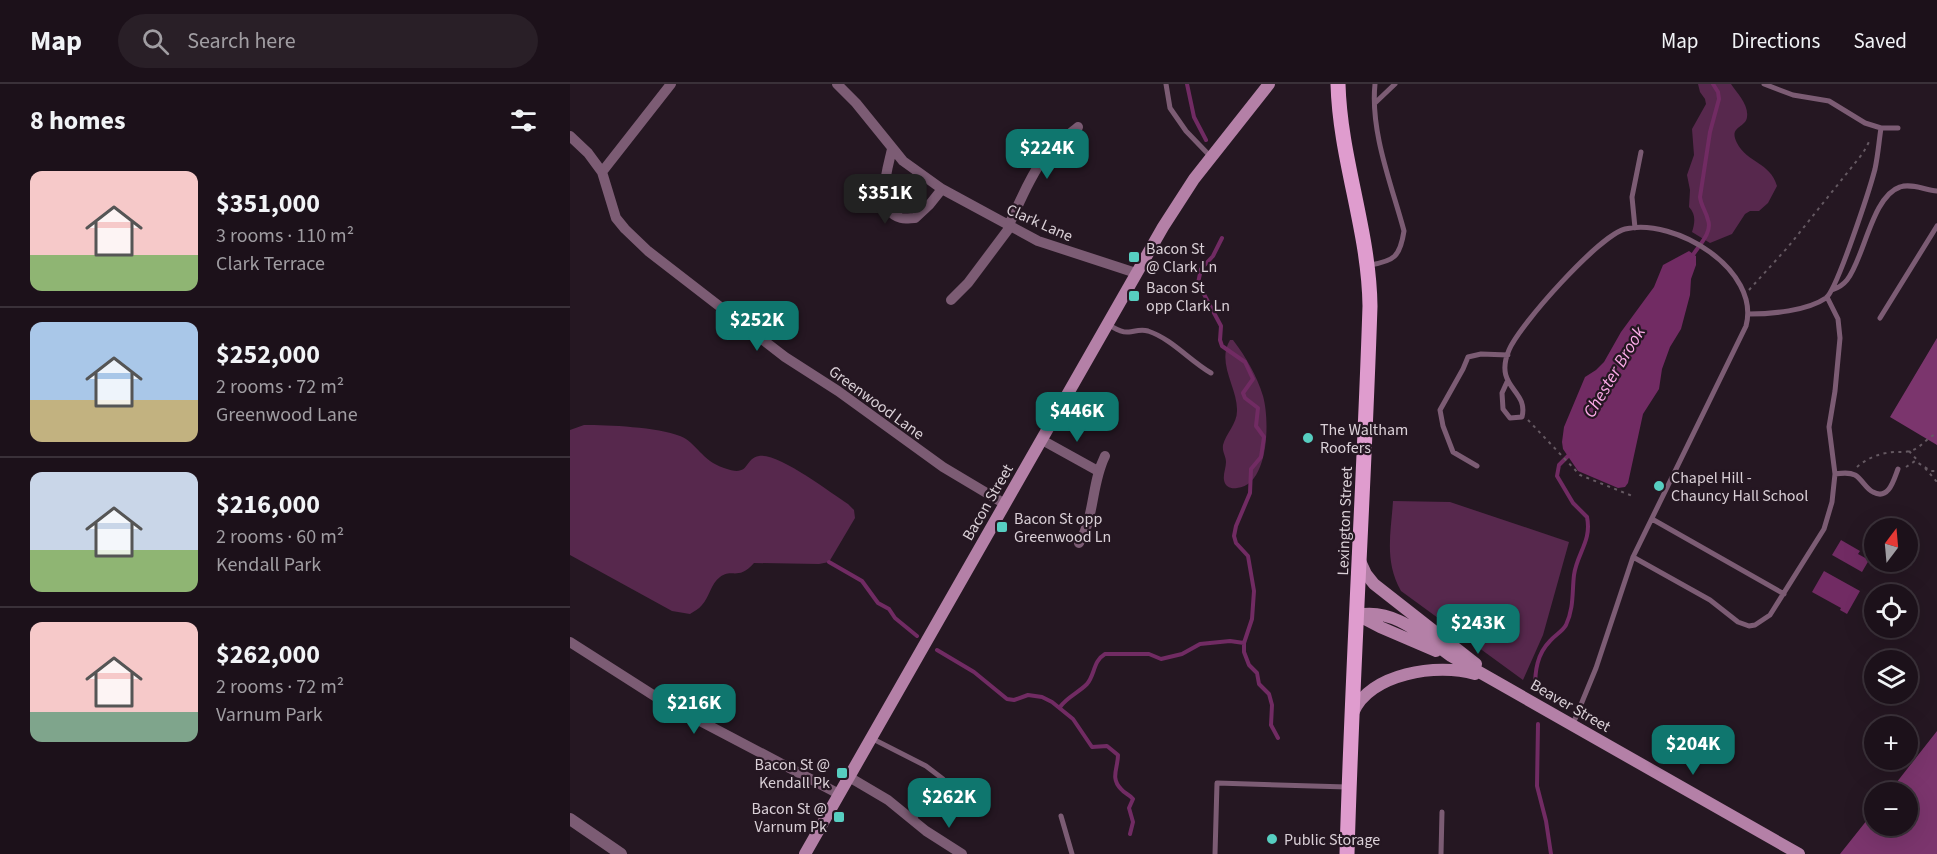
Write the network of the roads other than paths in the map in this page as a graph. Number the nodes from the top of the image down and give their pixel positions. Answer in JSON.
{"nodes":[{"id":1,"x":671,"y":84,"type":"edge"},
{"id":2,"x":837,"y":84,"type":"edge"},
{"id":3,"x":1166,"y":84,"type":"edge"},
{"id":4,"x":1269,"y":84,"type":"edge"},
{"id":5,"x":1338,"y":84,"type":"edge"},
{"id":6,"x":1375,"y":84,"type":"edge"},
{"id":7,"x":1395,"y":84,"type":"edge"},
{"id":8,"x":1764,"y":84,"type":"edge"},
{"id":9,"x":1375,"y":103,"type":"junction"},
{"id":10,"x":1077,"y":127,"type":"dead end"},
{"id":11,"x":1881,"y":128,"type":"junction"},
{"id":12,"x":1898,"y":128,"type":"dead end"},
{"id":13,"x":570,"y":136,"type":"edge"},
{"id":14,"x":892,"y":149,"type":"junction"},
{"id":15,"x":1641,"y":152,"type":"dead end"},
{"id":16,"x":1211,"y":157,"type":"junction"},
{"id":17,"x":602,"y":172,"type":"junction"},
{"id":18,"x":942,"y":189,"type":"junction"},
{"id":19,"x":1937,"y":191,"type":"edge"},
{"id":20,"x":1937,"y":226,"type":"edge"},
{"id":21,"x":1009,"y":227,"type":"junction"},
{"id":22,"x":1635,"y":228,"type":"junction"},
{"id":23,"x":1368,"y":266,"type":"junction"},
{"id":24,"x":1136,"y":273,"type":"junction"},
{"id":25,"x":1832,"y":290,"type":"junction"},
{"id":26,"x":1827,"y":297,"type":"junction"},
{"id":27,"x":951,"y":300,"type":"dead end"},
{"id":28,"x":1749,"y":314,"type":"junction"},
{"id":29,"x":1880,"y":318,"type":"dead end"},
{"id":30,"x":1107,"y":324,"type":"junction"},
{"id":31,"x":1508,"y":355,"type":"junction"},
{"id":32,"x":1211,"y":373,"type":"dead end"},
{"id":33,"x":1507,"y":382,"type":"junction"},
{"id":34,"x":1042,"y":440,"type":"junction"},
{"id":35,"x":1105,"y":456,"type":"dead end"},
{"id":36,"x":1477,"y":466,"type":"dead end"},
{"id":37,"x":1898,"y":469,"type":"road end"},
{"id":38,"x":1098,"y":471,"type":"junction"},
{"id":39,"x":1835,"y":474,"type":"junction"},
{"id":40,"x":1005,"y":504,"type":"junction"},
{"id":41,"x":1652,"y":519,"type":"junction"},
{"id":42,"x":1079,"y":543,"type":"dead end"},
{"id":43,"x":1633,"y":557,"type":"junction"},
{"id":44,"x":1360,"y":561,"type":"junction"},
{"id":45,"x":1784,"y":594,"type":"junction"},
{"id":46,"x":1357,"y":615,"type":"junction"},
{"id":47,"x":570,"y":642,"type":"edge"},
{"id":48,"x":1491,"y":679,"type":"junction"},
{"id":49,"x":1510,"y":690,"type":"junction"},
{"id":50,"x":1351,"y":717,"type":"junction"},
{"id":51,"x":1572,"y":725,"type":"junction"},
{"id":52,"x":871,"y":738,"type":"junction"},
{"id":53,"x":849,"y":777,"type":"junction"},
{"id":54,"x":1349,"y":787,"type":"junction"},
{"id":55,"x":839,"y":794,"type":"junction"},
{"id":56,"x":1442,"y":812,"type":"dead end"},
{"id":57,"x":1061,"y":816,"type":"dead end"},
{"id":58,"x":570,"y":819,"type":"edge"},
{"id":59,"x":913,"y":820,"type":"junction"},
{"id":60,"x":809,"y":853,"type":"edge"},
{"id":61,"x":621,"y":854,"type":"edge"},
{"id":62,"x":962,"y":854,"type":"edge"},
{"id":63,"x":1072,"y":854,"type":"edge"},
{"id":64,"x":1215,"y":854,"type":"edge"},
{"id":65,"x":1347,"y":854,"type":"edge"},
{"id":66,"x":1441,"y":854,"type":"edge"},
{"id":67,"x":1799,"y":854,"type":"edge"}],
"edges":[{"from":1,"to":17,"type":"street"},
{"from":2,"to":14,"type":"street","name":"Clark Lane"},
{"from":3,"to":16,"type":"lane"},
{"from":4,"to":16,"type":"main road","name":"Bacon Street"},
{"from":5,"to":23,"type":"main road","name":"Lexington Street"},
{"from":6,"to":9,"type":"lane"},
{"from":7,"to":9,"type":"lane"},
{"from":8,"to":11,"type":"lane"},
{"from":9,"to":23,"type":"lane"},
{"from":10,"to":21,"type":"street"},
{"from":11,"to":12,"type":"lane"},
{"from":11,"to":25,"type":"lane"},
{"from":13,"to":17,"type":"street","name":"Greenwood Lane"},
{"from":14,"to":18,"type":"street","name":"Clark Lane"},
{"from":14,"to":18,"type":"street"},
{"from":15,"to":22,"type":"lane"},
{"from":16,"to":24,"type":"main road","name":"Bacon Street"},
{"from":17,"to":40,"type":"street","name":"Greenwood Lane"},
{"from":18,"to":21,"type":"street","name":"Clark Lane"},
{"from":19,"to":25,"type":"lane"},
{"from":20,"to":29,"type":"lane"},
{"from":21,"to":24,"type":"street","name":"Clark Lane"},
{"from":21,"to":27,"type":"street"},
{"from":22,"to":28,"type":"lane"},
{"from":22,"to":31,"type":"lane"},
{"from":23,"to":44,"type":"main road","name":"Lexington Street"},
{"from":24,"to":30,"type":"main road","name":"Bacon Street"},
{"from":25,"to":26,"type":"lane"},
{"from":26,"to":28,"type":"lane"},
{"from":26,"to":39,"type":"lane"},
{"from":28,"to":41,"type":"lane"},
{"from":30,"to":32,"type":"lane"},
{"from":30,"to":34,"type":"main road","name":"Bacon Street"},
{"from":31,"to":33,"type":"lane"},
{"from":31,"to":36,"type":"lane"},
{"from":33,"to":33,"type":"lane"},
{"from":34,"to":38,"type":"street"},
{"from":34,"to":40,"type":"main road","name":"Bacon Street"},
{"from":35,"to":38,"type":"street"},
{"from":37,"to":39,"type":"lane"},
{"from":38,"to":42,"type":"street"},
{"from":39,"to":45,"type":"lane"},
{"from":40,"to":52,"type":"main road","name":"Bacon Street"},
{"from":41,"to":43,"type":"lane"},
{"from":41,"to":45,"type":"lane"},
{"from":43,"to":45,"type":"lane"},
{"from":43,"to":51,"type":"lane"},
{"from":44,"to":46,"type":"main road","name":"Lexington Street"},
{"from":44,"to":49,"type":"main road"},
{"from":46,"to":48,"type":"main road","name":"Beaver Street"},
{"from":46,"to":50,"type":"main road","name":"Lexington Street"},
{"from":47,"to":55,"type":"street"},
{"from":48,"to":49,"type":"main road","name":"Beaver Street"},
{"from":48,"to":50,"type":"main road"},
{"from":49,"to":51,"type":"main road","name":"Beaver Street"},
{"from":50,"to":54,"type":"main road","name":"Lexington Street"},
{"from":51,"to":67,"type":"main road","name":"Beaver Street"},
{"from":52,"to":53,"type":"main road","name":"Bacon Street"},
{"from":52,"to":59,"type":"lane"},
{"from":53,"to":55,"type":"main road","name":"Bacon Street"},
{"from":53,"to":59,"type":"street"},
{"from":54,"to":64,"type":"lane"},
{"from":54,"to":65,"type":"main road","name":"Lexington Street"},
{"from":55,"to":60,"type":"main road","name":"Bacon Street"},
{"from":56,"to":66,"type":"lane"},
{"from":57,"to":63,"type":"lane"},
{"from":58,"to":61,"type":"street"},
{"from":59,"to":62,"type":"street"}]}
